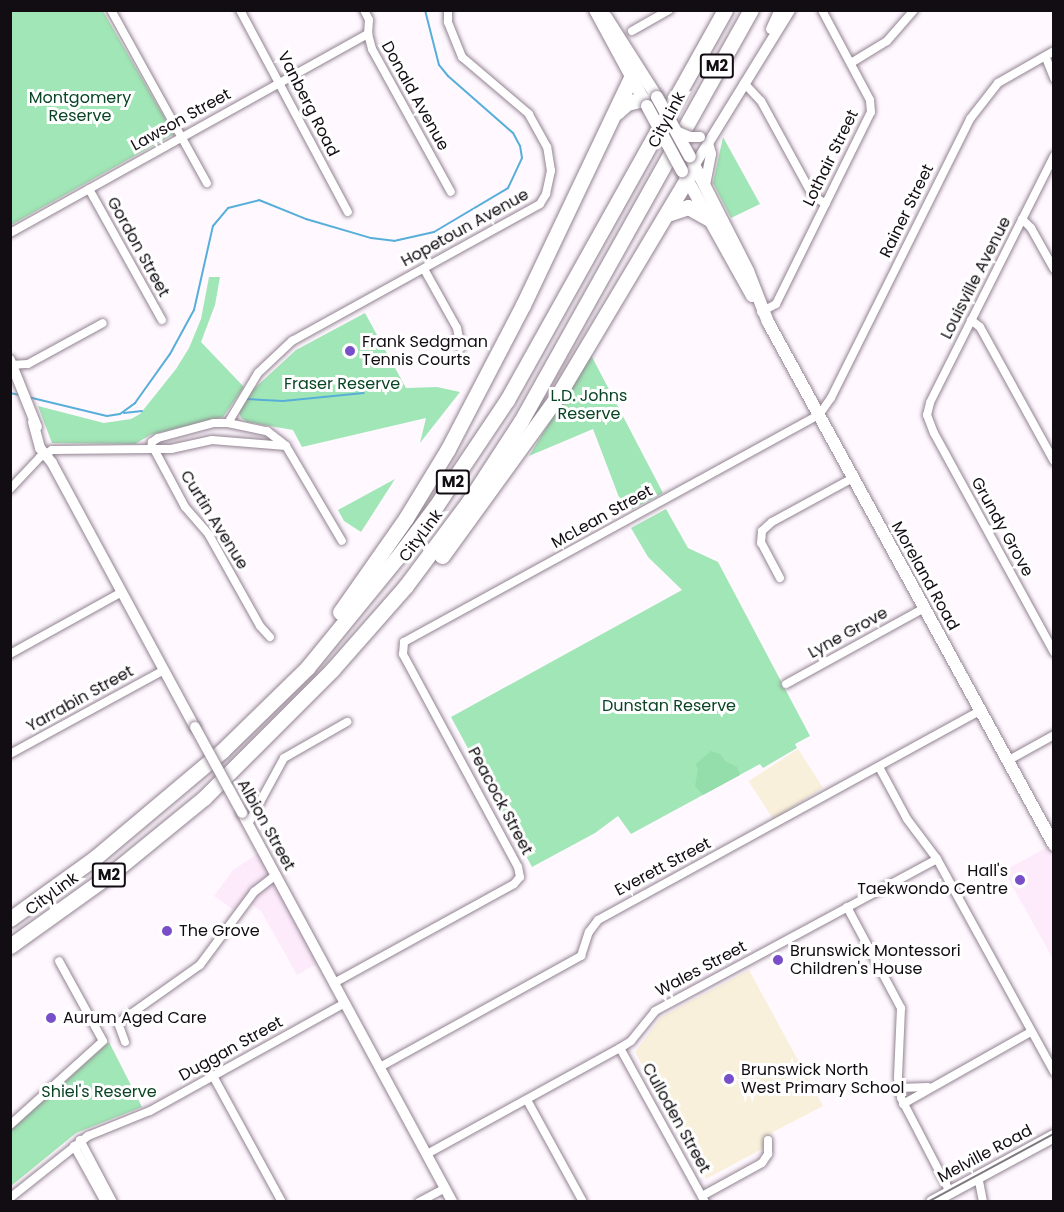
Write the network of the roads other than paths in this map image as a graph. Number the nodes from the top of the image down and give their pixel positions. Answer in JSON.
{"nodes":[{"id":1,"x":111,"y":10,"type":"edge"},
{"id":2,"x":240,"y":10,"type":"edge"},
{"id":3,"x":364,"y":10,"type":"edge"},
{"id":4,"x":448,"y":10,"type":"edge"},
{"id":5,"x":595,"y":10,"type":"edge"},
{"id":6,"x":602,"y":10,"type":"edge"},
{"id":7,"x":669,"y":10,"type":"edge"},
{"id":8,"x":725,"y":10,"type":"edge"},
{"id":9,"x":751,"y":10,"type":"edge"},
{"id":10,"x":780,"y":10,"type":"edge"},
{"id":11,"x":790,"y":10,"type":"edge"},
{"id":12,"x":822,"y":10,"type":"edge"},
{"id":13,"x":914,"y":10,"type":"edge"},
{"id":14,"x":632,"y":31,"type":"dead end"},
{"id":15,"x":368,"y":34,"type":"junction"},
{"id":16,"x":1053,"y":51,"type":"edge"},
{"id":17,"x":1046,"y":58,"type":"junction"},
{"id":18,"x":851,"y":63,"type":"junction"},
{"id":19,"x":631,"y":78,"type":"junction"},
{"id":20,"x":1053,"y":78,"type":"edge"},
{"id":21,"x":279,"y":83,"type":"junction"},
{"id":22,"x":744,"y":83,"type":"junction"},
{"id":23,"x":650,"y":101,"type":"junction"},
{"id":24,"x":609,"y":124,"type":"junction"},
{"id":25,"x":676,"y":131,"type":"junction"},
{"id":26,"x":182,"y":137,"type":"junction"},
{"id":27,"x":704,"y":140,"type":"junction"},
{"id":28,"x":1053,"y":156,"type":"edge"},
{"id":29,"x":692,"y":161,"type":"junction"},
{"id":30,"x":685,"y":175,"type":"junction"},
{"id":31,"x":207,"y":183,"type":"dead end"},
{"id":32,"x":705,"y":185,"type":"junction"},
{"id":33,"x":89,"y":189,"type":"junction"},
{"id":34,"x":451,"y":192,"type":"dead end"},
{"id":35,"x":826,"y":204,"type":"junction"},
{"id":36,"x":348,"y":212,"type":"dead end"},
{"id":37,"x":667,"y":214,"type":"junction"},
{"id":38,"x":708,"y":218,"type":"junction"},
{"id":39,"x":1022,"y":219,"type":"junction"},
{"id":40,"x":10,"y":233,"type":"edge"},
{"id":41,"x":424,"y":268,"type":"junction"},
{"id":42,"x":1053,"y":268,"type":"edge"},
{"id":43,"x":764,"y":315,"type":"junction"},
{"id":44,"x":162,"y":320,"type":"dead end"},
{"id":45,"x":971,"y":320,"type":"junction"},
{"id":46,"x":103,"y":323,"type":"dead end"},
{"id":47,"x":461,"y":348,"type":"dead end"},
{"id":48,"x":11,"y":363,"type":"edge"},
{"id":49,"x":819,"y":415,"type":"junction"},
{"id":50,"x":927,"y":415,"type":"joint"},
{"id":51,"x":228,"y":423,"type":"junction"},
{"id":52,"x":286,"y":446,"type":"junction"},
{"id":53,"x":152,"y":449,"type":"junction"},
{"id":54,"x":47,"y":452,"type":"junction"},
{"id":55,"x":1053,"y":461,"type":"edge"},
{"id":56,"x":853,"y":478,"type":"junction"},
{"id":57,"x":10,"y":489,"type":"edge"},
{"id":58,"x":342,"y":542,"type":"dead end"},
{"id":59,"x":780,"y":578,"type":"dead end"},
{"id":60,"x":122,"y":592,"type":"junction"},
{"id":61,"x":924,"y":608,"type":"junction"},
{"id":62,"x":270,"y":637,"type":"dead end"},
{"id":63,"x":401,"y":646,"type":"joint"},
{"id":64,"x":1053,"y":652,"type":"edge"},
{"id":65,"x":10,"y":654,"type":"edge"},
{"id":66,"x":164,"y":670,"type":"junction"},
{"id":67,"x":332,"y":670,"type":"junction"},
{"id":68,"x":786,"y":684,"type":"dead end"},
{"id":69,"x":265,"y":709,"type":"junction"},
{"id":70,"x":981,"y":711,"type":"junction"},
{"id":71,"x":346,"y":722,"type":"dead end"},
{"id":72,"x":1053,"y":735,"type":"edge"},
{"id":73,"x":10,"y":754,"type":"edge"},
{"id":74,"x":1007,"y":761,"type":"junction"},
{"id":75,"x":879,"y":767,"type":"junction"},
{"id":76,"x":248,"y":824,"type":"junction"},
{"id":77,"x":1053,"y":844,"type":"edge"},
{"id":78,"x":937,"y":859,"type":"junction"},
{"id":79,"x":276,"y":875,"type":"junction"},
{"id":80,"x":847,"y":907,"type":"junction"},
{"id":81,"x":10,"y":919,"type":"edge"},
{"id":82,"x":10,"y":946,"type":"edge"},
{"id":83,"x":59,"y":961,"type":"dead end"},
{"id":84,"x":334,"y":983,"type":"junction"},
{"id":85,"x":345,"y":1003,"type":"junction"},
{"id":86,"x":1031,"y":1032,"type":"junction"},
{"id":87,"x":125,"y":1042,"type":"dead end"},
{"id":88,"x":620,"y":1048,"type":"junction"},
{"id":89,"x":380,"y":1067,"type":"junction"},
{"id":90,"x":1053,"y":1072,"type":"edge"},
{"id":91,"x":213,"y":1076,"type":"junction"},
{"id":92,"x":931,"y":1087,"type":"junction"},
{"id":93,"x":899,"y":1088,"type":"junction"},
{"id":94,"x":527,"y":1100,"type":"junction"},
{"id":95,"x":903,"y":1104,"type":"junction"},
{"id":96,"x":10,"y":1125,"type":"edge"},
{"id":97,"x":1053,"y":1136,"type":"edge"},
{"id":98,"x":768,"y":1140,"type":"dead end"},
{"id":99,"x":77,"y":1143,"type":"junction"},
{"id":100,"x":427,"y":1154,"type":"junction"},
{"id":101,"x":978,"y":1176,"type":"junction"},
{"id":102,"x":445,"y":1188,"type":"junction"},
{"id":103,"x":950,"y":1192,"type":"junction"},
{"id":104,"x":10,"y":1198,"type":"edge"},
{"id":105,"x":703,"y":1199,"type":"edge"},
{"id":106,"x":105,"y":1202,"type":"edge"},
{"id":107,"x":113,"y":1202,"type":"edge"},
{"id":108,"x":282,"y":1202,"type":"edge"},
{"id":109,"x":419,"y":1202,"type":"edge"},
{"id":110,"x":452,"y":1202,"type":"edge"},
{"id":111,"x":583,"y":1202,"type":"edge"},
{"id":112,"x":932,"y":1202,"type":"edge"},
{"id":113,"x":983,"y":1202,"type":"edge"}],
"edges":[{"from":1,"to":26,"type":"street"},
{"from":2,"to":21,"type":"street","name":"Vanberg Road"},
{"from":3,"to":15,"type":"street","name":"Donald Avenue"},
{"from":4,"to":41,"type":"street","name":"Hopetoun Avenue"},
{"from":5,"to":19,"type":"main road","name":"Moreland Road"},
{"from":6,"to":23,"type":"main road","name":"Moreland Road"},
{"from":7,"to":14,"type":"street"},
{"from":8,"to":69,"type":"highway","name":"CityLink","number":"M2"},
{"from":9,"to":67,"type":"highway","name":"CityLink","number":"M2"},
{"from":10,"to":22,"type":"street"},
{"from":11,"to":22,"type":"street"},
{"from":12,"to":18,"type":"street","name":"Lothair Street"},
{"from":13,"to":18,"type":"street"},
{"from":15,"to":21,"type":"street","name":"Lawson Street"},
{"from":15,"to":34,"type":"street","name":"Donald Avenue"},
{"from":16,"to":17,"type":"street","name":"Rainer Street"},
{"from":17,"to":20,"type":"street"},
{"from":17,"to":49,"type":"street","name":"Rainer Street"},
{"from":18,"to":35,"type":"street","name":"Lothair Street"},
{"from":19,"to":23,"type":"main road","name":"Moreland Road"},
{"from":19,"to":24,"type":"highway"},
{"from":21,"to":26,"type":"street","name":"Lawson Street"},
{"from":21,"to":36,"type":"street","name":"Vanberg Road"},
{"from":22,"to":27,"type":"street"},
{"from":22,"to":35,"type":"street"},
{"from":23,"to":24,"type":"highway"},
{"from":23,"to":25,"type":"main road","name":"Moreland Road","bridge":true},
{"from":23,"to":30,"type":"main road","name":"Moreland Road","bridge":true},
{"from":24,"to":69,"type":"highway"},
{"from":25,"to":27,"type":"street","bridge":true},
{"from":25,"to":29,"type":"main road","name":"Moreland Road","bridge":true},
{"from":26,"to":31,"type":"street"},
{"from":26,"to":33,"type":"street","name":"Lawson Street"},
{"from":27,"to":29,"type":"street"},
{"from":27,"to":32,"type":"street"},
{"from":28,"to":39,"type":"street","name":"Louisville Avenue"},
{"from":29,"to":30,"type":"street"},
{"from":29,"to":32,"type":"main road","name":"Moreland Road"},
{"from":30,"to":37,"type":"highway"},
{"from":30,"to":38,"type":"main road","name":"Moreland Road"},
{"from":32,"to":43,"type":"main road","name":"Moreland Road"},
{"from":33,"to":40,"type":"street","name":"Lawson Street"},
{"from":33,"to":44,"type":"street","name":"Gordon Street"},
{"from":35,"to":43,"type":"street","name":"Lothair Street"},
{"from":37,"to":38,"type":"highway"},
{"from":37,"to":67,"type":"highway"},
{"from":38,"to":43,"type":"main road","name":"Moreland Road"},
{"from":39,"to":42,"type":"street"},
{"from":39,"to":45,"type":"street","name":"Louisville Avenue"},
{"from":41,"to":47,"type":"street"},
{"from":41,"to":51,"type":"street","name":"Hopetoun Avenue"},
{"from":43,"to":49,"type":"main road","name":"Moreland Road"},
{"from":45,"to":50,"type":"street","name":"Louisville Avenue"},
{"from":45,"to":55,"type":"street"},
{"from":46,"to":48,"type":"street"},
{"from":48,"to":54,"type":"street","name":"Albion Street"},
{"from":49,"to":56,"type":"main road","name":"Moreland Road"},
{"from":49,"to":63,"type":"street","name":"McLean Street"},
{"from":50,"to":64,"type":"street","name":"Grundy Grove"},
{"from":51,"to":52,"type":"street"},
{"from":51,"to":53,"type":"street"},
{"from":52,"to":53,"type":"street"},
{"from":52,"to":58,"type":"street"},
{"from":53,"to":54,"type":"street"},
{"from":53,"to":62,"type":"street","name":"Curtin Avenue"},
{"from":54,"to":57,"type":"street"},
{"from":54,"to":60,"type":"street","name":"Albion Street"},
{"from":56,"to":59,"type":"street"},
{"from":56,"to":61,"type":"main road","name":"Moreland Road"},
{"from":60,"to":65,"type":"street"},
{"from":60,"to":66,"type":"street","name":"Albion Street"},
{"from":61,"to":68,"type":"street","name":"Lyne Grove"},
{"from":61,"to":70,"type":"main road","name":"Moreland Road"},
{"from":63,"to":84,"type":"street","name":"Peacock Street"},
{"from":66,"to":73,"type":"street","name":"Yarrabin Street"},
{"from":66,"to":76,"type":"street","name":"Albion Street","bridge":true},
{"from":67,"to":82,"type":"highway","name":"CityLink","number":"M2"},
{"from":69,"to":81,"type":"highway","name":"CityLink","number":"M2"},
{"from":70,"to":74,"type":"main road","name":"Moreland Road"},
{"from":70,"to":75,"type":"street","name":"Everett Street"},
{"from":71,"to":76,"type":"street"},
{"from":72,"to":74,"type":"street"},
{"from":74,"to":77,"type":"main road","name":"Moreland Road"},
{"from":75,"to":78,"type":"street"},
{"from":75,"to":89,"type":"street","name":"Everett Street"},
{"from":76,"to":79,"type":"street","name":"Albion Street"},
{"from":78,"to":80,"type":"street","name":"Wales Street"},
{"from":78,"to":86,"type":"street"},
{"from":79,"to":84,"type":"street","name":"Albion Street"},
{"from":79,"to":87,"type":"street"},
{"from":80,"to":88,"type":"street","name":"Wales Street"},
{"from":80,"to":93,"type":"street"},
{"from":83,"to":96,"type":"street"},
{"from":84,"to":85,"type":"street","name":"Albion Street"},
{"from":85,"to":89,"type":"street","name":"Albion Street"},
{"from":85,"to":91,"type":"street","name":"Duggan Street"},
{"from":86,"to":90,"type":"street"},
{"from":86,"to":92,"type":"street"},
{"from":88,"to":94,"type":"street","name":"Wales Street"},
{"from":88,"to":105,"type":"street","name":"Culloden Street"},
{"from":89,"to":100,"type":"street","name":"Albion Street"},
{"from":91,"to":99,"type":"street","name":"Duggan Street"},
{"from":91,"to":108,"type":"street"},
{"from":92,"to":93,"type":"street"},
{"from":92,"to":95,"type":"street"},
{"from":93,"to":95,"type":"street"},
{"from":94,"to":100,"type":"street","name":"Wales Street"},
{"from":94,"to":111,"type":"street"},
{"from":95,"to":103,"type":"street"},
{"from":97,"to":101,"type":"main road","name":"Melville Road"},
{"from":98,"to":105,"type":"street"},
{"from":99,"to":104,"type":"street","name":"Duggan Street"},
{"from":99,"to":106,"type":"street"},
{"from":99,"to":107,"type":"street"},
{"from":100,"to":102,"type":"street","name":"Albion Street"},
{"from":101,"to":103,"type":"main road","name":"Melville Road"},
{"from":101,"to":113,"type":"street"},
{"from":102,"to":109,"type":"street"},
{"from":102,"to":110,"type":"street","name":"Albion Street"},
{"from":103,"to":112,"type":"main road","name":"Melville Road"}]}
